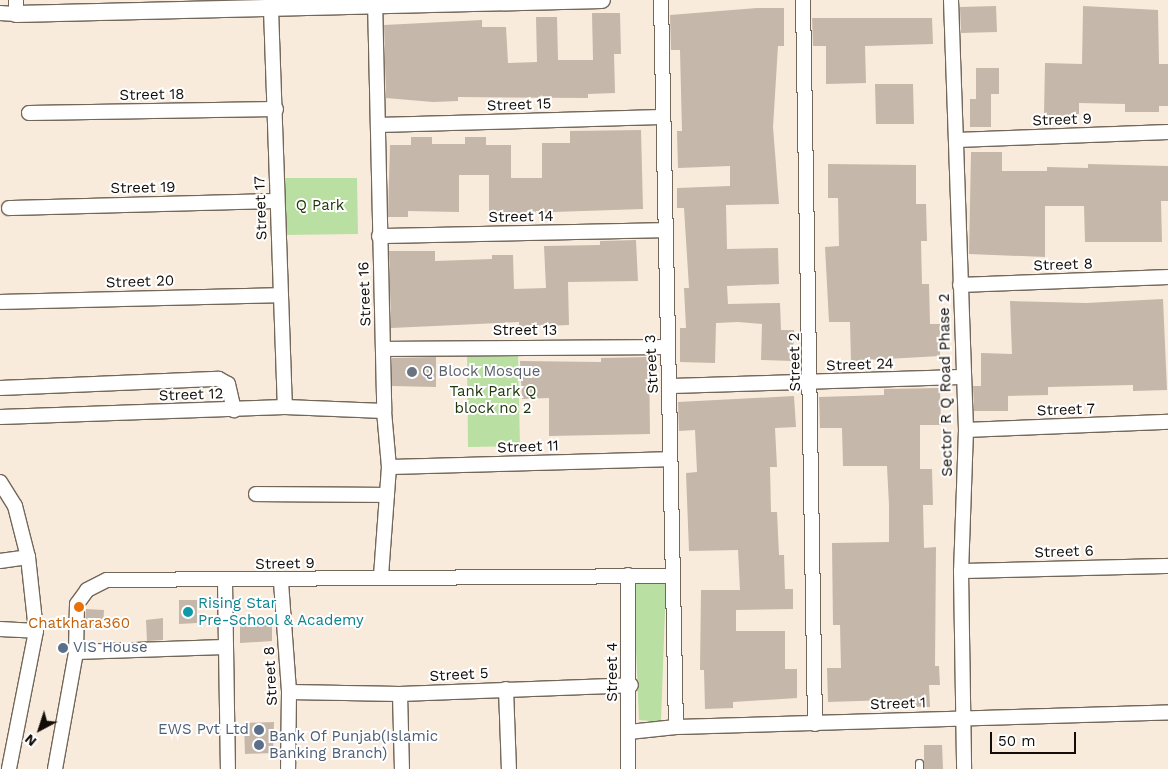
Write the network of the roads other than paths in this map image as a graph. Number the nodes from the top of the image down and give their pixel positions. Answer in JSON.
{"nodes":[{"id":1,"x":602,"y":0,"type":"edge"},
{"id":2,"x":661,"y":0,"type":"edge"},
{"id":3,"x":803,"y":0,"type":"edge"},
{"id":4,"x":951,"y":0,"type":"edge"},
{"id":5,"x":406,"y":2,"type":"edge"},
{"id":6,"x":239,"y":4,"type":"edge"},
{"id":7,"x":375,"y":4,"type":"edge"},
{"id":8,"x":11,"y":9,"type":"edge"},
{"id":9,"x":271,"y":9,"type":"junction"},
{"id":10,"x":276,"y":109,"type":"junction"},
{"id":11,"x":29,"y":113,"type":"dead end"},
{"id":12,"x":661,"y":117,"type":"junction"},
{"id":13,"x":378,"y":125,"type":"junction"},
{"id":14,"x":1168,"y":132,"type":"edge"},
{"id":15,"x":957,"y":140,"type":"junction"},
{"id":16,"x":277,"y":201,"type":"junction"},
{"id":17,"x":9,"y":208,"type":"dead end"},
{"id":18,"x":664,"y":230,"type":"junction"},
{"id":19,"x":379,"y":236,"type":"junction"},
{"id":20,"x":1168,"y":277,"type":"edge"},
{"id":21,"x":960,"y":285,"type":"junction"},
{"id":22,"x":280,"y":295,"type":"junction"},
{"id":23,"x":2,"y":302,"type":"dead end"},
{"id":24,"x":666,"y":347,"type":"junction"},
{"id":25,"x":384,"y":348,"type":"junction"},
{"id":26,"x":962,"y":376,"type":"junction"},
{"id":27,"x":812,"y":383,"type":"junction"},
{"id":28,"x":670,"y":386,"type":"junction"},
{"id":29,"x":0,"y":388,"type":"edge"},
{"id":30,"x":285,"y":407,"type":"junction"},
{"id":31,"x":234,"y":410,"type":"junction"},
{"id":32,"x":384,"y":411,"type":"junction"},
{"id":33,"x":0,"y":417,"type":"edge"},
{"id":34,"x":1168,"y":422,"type":"edge"},
{"id":35,"x":966,"y":430,"type":"junction"},
{"id":36,"x":668,"y":459,"type":"junction"},
{"id":37,"x":389,"y":467,"type":"junction"},
{"id":38,"x":1,"y":486,"type":"edge"},
{"id":39,"x":256,"y":494,"type":"dead end"},
{"id":40,"x":387,"y":494,"type":"junction"},
{"id":41,"x":28,"y":557,"type":"junction"},
{"id":42,"x":0,"y":562,"type":"edge"},
{"id":43,"x":1168,"y":566,"type":"edge"},
{"id":44,"x":961,"y":571,"type":"junction"},
{"id":45,"x":628,"y":575,"type":"junction"},
{"id":46,"x":670,"y":576,"type":"junction"},
{"id":47,"x":381,"y":577,"type":"junction"},
{"id":48,"x":225,"y":582,"type":"junction"},
{"id":49,"x":281,"y":582,"type":"junction"},
{"id":50,"x":0,"y":629,"type":"edge"},
{"id":51,"x":36,"y":631,"type":"junction"},
{"id":52,"x":224,"y":648,"type":"junction"},
{"id":53,"x":76,"y":652,"type":"junction"},
{"id":54,"x":631,"y":686,"type":"junction"},
{"id":55,"x":506,"y":689,"type":"junction"},
{"id":56,"x":289,"y":692,"type":"junction"},
{"id":57,"x":400,"y":694,"type":"junction"},
{"id":58,"x":1168,"y":712,"type":"edge"},
{"id":59,"x":965,"y":718,"type":"junction"},
{"id":60,"x":815,"y":724,"type":"junction"},
{"id":61,"x":676,"y":727,"type":"junction"},
{"id":62,"x":629,"y":732,"type":"junction"},
{"id":63,"x":7,"y":748,"type":"edge"},
{"id":64,"x":10,"y":769,"type":"edge"},
{"id":65,"x":55,"y":769,"type":"edge"},
{"id":66,"x":228,"y":769,"type":"edge"},
{"id":67,"x":288,"y":769,"type":"edge"},
{"id":68,"x":402,"y":769,"type":"edge"},
{"id":69,"x":509,"y":769,"type":"edge"},
{"id":70,"x":628,"y":769,"type":"edge"},
{"id":71,"x":964,"y":769,"type":"edge"}],
"edges":[{"from":1,"to":5,"type":"street"},
{"from":2,"to":12,"type":"street","name":"Street 3"},
{"from":3,"to":27,"type":"street","name":"Street 2"},
{"from":4,"to":15,"type":"street","name":"Sector R Q Road Phase 2"},
{"from":5,"to":7,"type":"street"},
{"from":6,"to":8,"type":"street"},
{"from":6,"to":9,"type":"street"},
{"from":7,"to":9,"type":"street"},
{"from":7,"to":13,"type":"street","name":"Street 16"},
{"from":9,"to":10,"type":"street","name":"Street 17"},
{"from":10,"to":11,"type":"street","name":"Street 18"},
{"from":10,"to":16,"type":"street","name":"Street 17"},
{"from":12,"to":13,"type":"street","name":"Street 15"},
{"from":12,"to":18,"type":"street","name":"Street 3"},
{"from":13,"to":19,"type":"street","name":"Street 16"},
{"from":14,"to":15,"type":"street","name":"Street 9"},
{"from":15,"to":21,"type":"street","name":"Sector R Q Road Phase 2"},
{"from":16,"to":17,"type":"street","name":"Street 19"},
{"from":16,"to":22,"type":"street","name":"Street 17"},
{"from":18,"to":19,"type":"street","name":"Street 14"},
{"from":18,"to":24,"type":"street","name":"Street 3"},
{"from":19,"to":25,"type":"street","name":"Street 16"},
{"from":20,"to":21,"type":"street","name":"Street 8"},
{"from":21,"to":26,"type":"street","name":"Sector R Q Road Phase 2"},
{"from":22,"to":23,"type":"street","name":"Street 20"},
{"from":22,"to":30,"type":"street","name":"Street 17"},
{"from":24,"to":25,"type":"street","name":"Street 13"},
{"from":24,"to":28,"type":"street","name":"Street 3"},
{"from":25,"to":32,"type":"street","name":"Street 16"},
{"from":26,"to":27,"type":"street","name":"Street 24"},
{"from":26,"to":35,"type":"street","name":"Sector R Q Road Phase 2"},
{"from":27,"to":28,"type":"street","name":"Street 24"},
{"from":27,"to":60,"type":"street","name":"Street 2"},
{"from":28,"to":36,"type":"street","name":"Street 3"},
{"from":29,"to":31,"type":"street"},
{"from":30,"to":31,"type":"street","name":"Street 12"},
{"from":30,"to":32,"type":"street","name":"Street 12"},
{"from":31,"to":33,"type":"street","name":"Street 12"},
{"from":32,"to":37,"type":"street","name":"Street 16"},
{"from":34,"to":35,"type":"street","name":"Street 7"},
{"from":35,"to":44,"type":"street","name":"Sector R Q Road Phase 2"},
{"from":36,"to":37,"type":"street","name":"Street 11"},
{"from":36,"to":46,"type":"street","name":"Street 3"},
{"from":37,"to":40,"type":"street","name":"Street 16"},
{"from":38,"to":41,"type":"street"},
{"from":39,"to":40,"type":"street"},
{"from":40,"to":47,"type":"street","name":"Street 16"},
{"from":41,"to":42,"type":"street"},
{"from":41,"to":51,"type":"street"},
{"from":43,"to":44,"type":"street","name":"Street 6"},
{"from":44,"to":59,"type":"street","name":"Sector R Q Road Phase 2"},
{"from":45,"to":46,"type":"street","name":"Street 9"},
{"from":45,"to":47,"type":"street","name":"Street 9"},
{"from":45,"to":54,"type":"street","name":"Street 4"},
{"from":46,"to":61,"type":"street","name":"Street 3"},
{"from":47,"to":49,"type":"street","name":"Street 9"},
{"from":48,"to":49,"type":"street","name":"Street 9"},
{"from":48,"to":52,"type":"street"},
{"from":48,"to":53,"type":"street","name":"Street 9"},
{"from":49,"to":56,"type":"street","name":"Street 8"},
{"from":50,"to":51,"type":"street"},
{"from":51,"to":63,"type":"street"},
{"from":52,"to":53,"type":"street"},
{"from":52,"to":66,"type":"street"},
{"from":53,"to":65,"type":"street","name":"Street 9"},
{"from":54,"to":55,"type":"street","name":"Street 5"},
{"from":54,"to":62,"type":"street","name":"Street 4"},
{"from":55,"to":57,"type":"street","name":"Street 5"},
{"from":55,"to":69,"type":"street"},
{"from":56,"to":57,"type":"street","name":"Street 5"},
{"from":56,"to":67,"type":"street","name":"Street 8"},
{"from":57,"to":68,"type":"street"},
{"from":58,"to":59,"type":"street","name":"Street 1"},
{"from":59,"to":60,"type":"street","name":"Street 1"},
{"from":59,"to":71,"type":"street","name":"Sector R Q Road Phase 2"},
{"from":60,"to":61,"type":"street","name":"Street 1"},
{"from":61,"to":62,"type":"street","name":"Street 1"},
{"from":62,"to":70,"type":"street","name":"Street 4"},
{"from":63,"to":64,"type":"street"}]}
